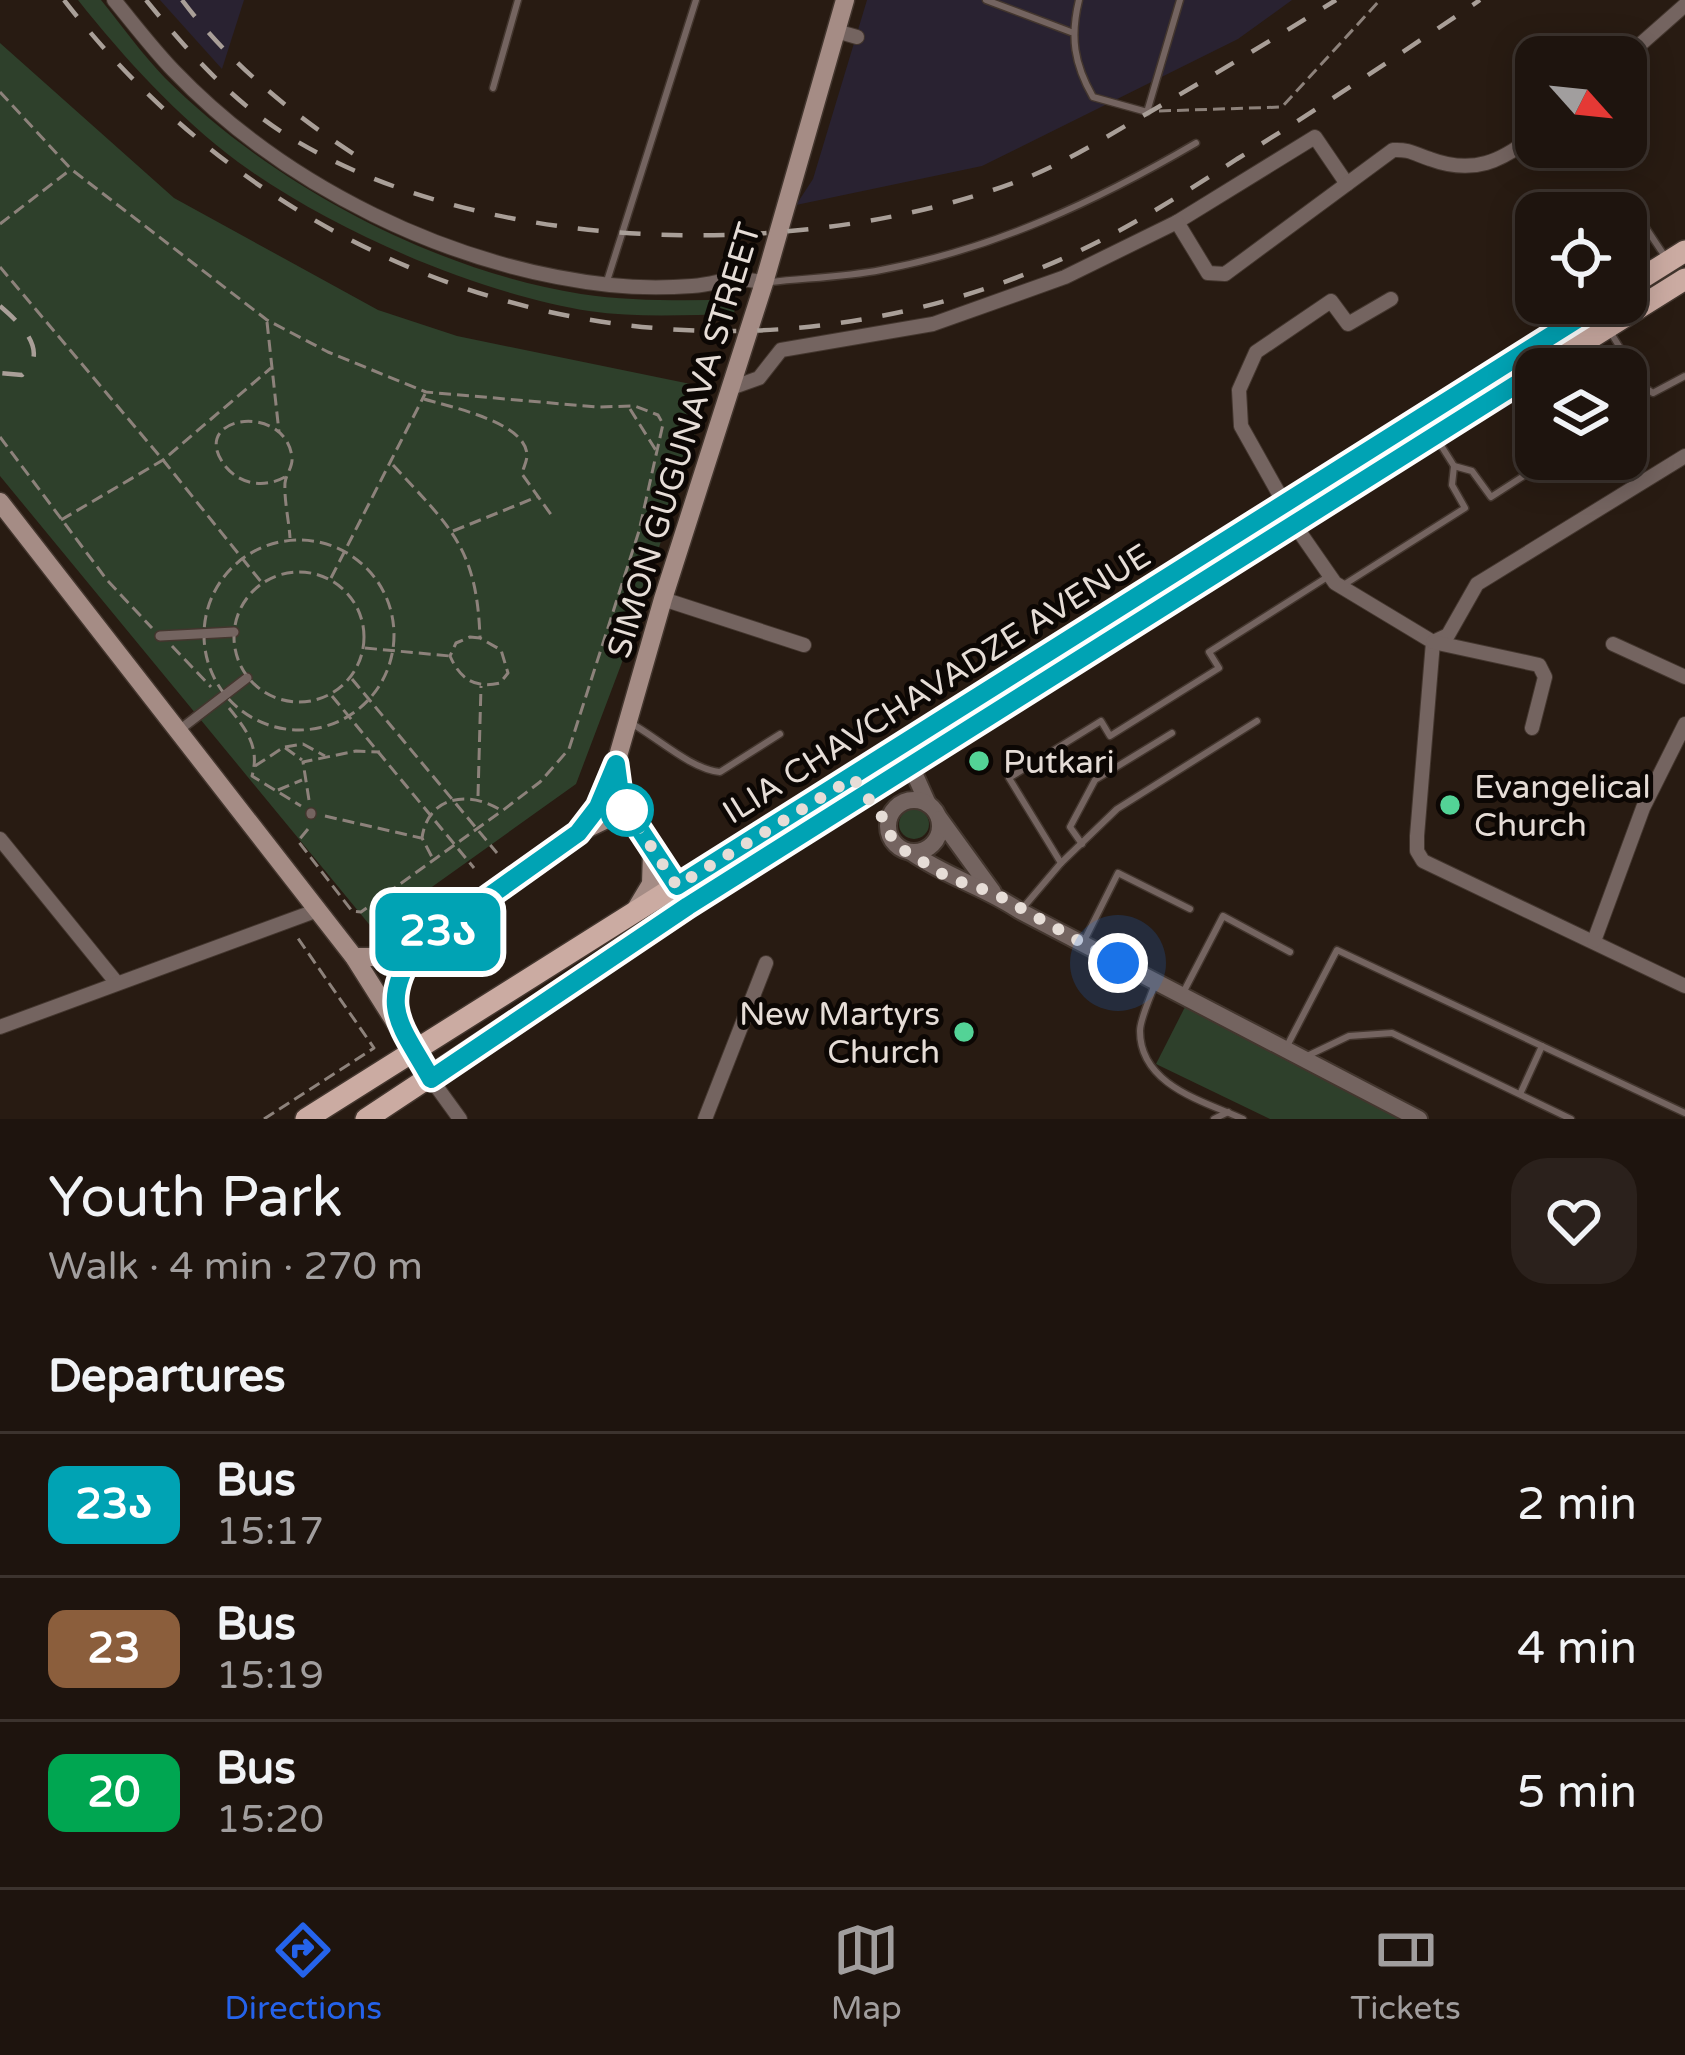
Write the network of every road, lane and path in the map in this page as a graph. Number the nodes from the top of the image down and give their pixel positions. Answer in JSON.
{"nodes":[{"id":1,"x":114,"y":0,"type":"edge"},
{"id":2,"x":518,"y":0,"type":"edge"},
{"id":3,"x":696,"y":0,"type":"edge"},
{"id":4,"x":845,"y":0,"type":"edge"},
{"id":5,"x":986,"y":0,"type":"edge"},
{"id":6,"x":1079,"y":0,"type":"edge"},
{"id":7,"x":1180,"y":0,"type":"edge"},
{"id":8,"x":1380,"y":0,"type":"edge"},
{"id":9,"x":1685,"y":5,"type":"edge"},
{"id":10,"x":836,"y":31,"type":"junction"},
{"id":11,"x":1072,"y":32,"type":"junction"},
{"id":12,"x":857,"y":37,"type":"dead end"},
{"id":13,"x":1647,"y":38,"type":"edge"},
{"id":14,"x":493,"y":88,"type":"dead end"},
{"id":15,"x":0,"y":92,"type":"edge"},
{"id":16,"x":1147,"y":112,"type":"junction"},
{"id":17,"x":1196,"y":143,"type":"dead end"},
{"id":18,"x":1515,"y":149,"type":"edge"},
{"id":19,"x":71,"y":169,"type":"junction"},
{"id":20,"x":1347,"y":184,"type":"junction"},
{"id":21,"x":1177,"y":222,"type":"junction"},
{"id":22,"x":1647,"y":223,"type":"edge"},
{"id":23,"x":0,"y":224,"type":"edge"},
{"id":24,"x":1677,"y":256,"type":"edge"},
{"id":25,"x":0,"y":267,"type":"edge"},
{"id":26,"x":1647,"y":275,"type":"edge"},
{"id":27,"x":1685,"y":279,"type":"edge"},
{"id":28,"x":764,"y":283,"type":"junction"},
{"id":29,"x":606,"y":285,"type":"junction"},
{"id":30,"x":1391,"y":299,"type":"dead end"},
{"id":31,"x":267,"y":320,"type":"junction"},
{"id":32,"x":1568,"y":324,"type":"edge"},
{"id":33,"x":1606,"y":328,"type":"junction"},
{"id":34,"x":1574,"y":348,"type":"edge"},
{"id":35,"x":271,"y":368,"type":"junction"},
{"id":36,"x":1685,"y":376,"type":"edge"},
{"id":37,"x":1515,"y":385,"type":"edge"},
{"id":38,"x":731,"y":388,"type":"junction"},
{"id":39,"x":424,"y":396,"type":"junction"},
{"id":40,"x":628,"y":406,"type":"junction"},
{"id":41,"x":280,"y":434,"type":"junction"},
{"id":42,"x":1435,"y":436,"type":"junction"},
{"id":43,"x":658,"y":454,"type":"junction"},
{"id":44,"x":1685,"y":455,"type":"edge"},
{"id":45,"x":164,"y":460,"type":"junction"},
{"id":46,"x":390,"y":462,"type":"junction"},
{"id":47,"x":1454,"y":466,"type":"junction"},
{"id":48,"x":285,"y":477,"type":"junction"},
{"id":49,"x":1517,"y":480,"type":"edge"},
{"id":50,"x":539,"y":497,"type":"junction"},
{"id":51,"x":1283,"y":501,"type":"junction"},
{"id":52,"x":0,"y":502,"type":"edge"},
{"id":53,"x":552,"y":516,"type":"dead end"},
{"id":54,"x":61,"y":520,"type":"dead end"},
{"id":55,"x":1294,"y":524,"type":"junction"},
{"id":56,"x":453,"y":531,"type":"junction"},
{"id":57,"x":290,"y":540,"type":"junction"},
{"id":58,"x":345,"y":551,"type":"junction"},
{"id":59,"x":242,"y":558,"type":"junction"},
{"id":60,"x":330,"y":580,"type":"junction"},
{"id":61,"x":1335,"y":581,"type":"junction"},
{"id":62,"x":262,"y":584,"type":"junction"},
{"id":63,"x":663,"y":598,"type":"junction"},
{"id":64,"x":234,"y":632,"type":"junction"},
{"id":65,"x":204,"y":633,"type":"junction"},
{"id":66,"x":160,"y":636,"type":"dead end"},
{"id":67,"x":480,"y":638,"type":"junction"},
{"id":68,"x":1433,"y":643,"type":"junction"},
{"id":69,"x":1613,"y":644,"type":"dead end"},
{"id":70,"x":804,"y":645,"type":"dead end"},
{"id":71,"x":363,"y":648,"type":"junction"},
{"id":72,"x":394,"y":651,"type":"junction"},
{"id":73,"x":450,"y":656,"type":"junction"},
{"id":74,"x":1685,"y":677,"type":"edge"},
{"id":75,"x":247,"y":678,"type":"junction"},
{"id":76,"x":350,"y":678,"type":"junction"},
{"id":77,"x":481,"y":686,"type":"junction"},
{"id":78,"x":331,"y":694,"type":"junction"},
{"id":79,"x":225,"y":695,"type":"junction"},
{"id":80,"x":370,"y":700,"type":"junction"},
{"id":81,"x":349,"y":716,"type":"junction"},
{"id":82,"x":1257,"y":721,"type":"dead end"},
{"id":83,"x":629,"y":722,"type":"junction"},
{"id":84,"x":1685,"y":724,"type":"edge"},
{"id":85,"x":1532,"y":728,"type":"dead end"},
{"id":86,"x":178,"y":731,"type":"junction"},
{"id":87,"x":1172,"y":733,"type":"dead end"},
{"id":88,"x":780,"y":734,"type":"dead end"},
{"id":89,"x":284,"y":747,"type":"junction"},
{"id":90,"x":380,"y":752,"type":"junction"},
{"id":91,"x":908,"y":755,"type":"junction"},
{"id":92,"x":326,"y":758,"type":"junction"},
{"id":93,"x":303,"y":761,"type":"junction"},
{"id":94,"x":616,"y":764,"type":"junction"},
{"id":95,"x":255,"y":766,"type":"dead end"},
{"id":96,"x":304,"y":779,"type":"junction"},
{"id":97,"x":858,"y":787,"type":"junction"},
{"id":98,"x":278,"y":790,"type":"dead end"},
{"id":99,"x":453,"y":797,"type":"junction"},
{"id":100,"x":478,"y":798,"type":"junction"},
{"id":101,"x":928,"y":804,"type":"junction"},
{"id":102,"x":502,"y":811,"type":"junction"},
{"id":103,"x":432,"y":813,"type":"junction"},
{"id":104,"x":632,"y":818,"type":"junction"},
{"id":105,"x":940,"y":820,"type":"junction"},
{"id":106,"x":888,"y":825,"type":"junction"},
{"id":107,"x":479,"y":828,"type":"junction"},
{"id":108,"x":578,"y":833,"type":"junction"},
{"id":109,"x":422,"y":838,"type":"junction"},
{"id":110,"x":0,"y":839,"type":"edge"},
{"id":111,"x":1082,"y":844,"type":"junction"},
{"id":112,"x":456,"y":845,"type":"junction"},
{"id":113,"x":652,"y":847,"type":"junction"},
{"id":114,"x":911,"y":852,"type":"junction"},
{"id":115,"x":497,"y":853,"type":"dead end"},
{"id":116,"x":1061,"y":863,"type":"junction"},
{"id":117,"x":474,"y":868,"type":"dead end"},
{"id":118,"x":994,"y":893,"type":"junction"},
{"id":119,"x":682,"y":896,"type":"junction"},
{"id":120,"x":1190,"y":909,"type":"dead end"},
{"id":121,"x":318,"y":910,"type":"junction"},
{"id":122,"x":1020,"y":911,"type":"junction"},
{"id":123,"x":631,"y":916,"type":"junction"},
{"id":124,"x":287,"y":922,"type":"junction"},
{"id":125,"x":1594,"y":941,"type":"junction"},
{"id":126,"x":1082,"y":944,"type":"junction"},
{"id":127,"x":415,"y":949,"type":"junction"},
{"id":128,"x":1290,"y":952,"type":"dead end"},
{"id":129,"x":354,"y":957,"type":"junction"},
{"id":130,"x":766,"y":963,"type":"dead end"},
{"id":131,"x":116,"y":982,"type":"junction"},
{"id":132,"x":1154,"y":982,"type":"junction"},
{"id":133,"x":1685,"y":986,"type":"edge"},
{"id":134,"x":1182,"y":996,"type":"junction"},
{"id":135,"x":394,"y":1016,"type":"junction"},
{"id":136,"x":0,"y":1027,"type":"edge"},
{"id":137,"x":1541,"y":1046,"type":"junction"},
{"id":138,"x":415,"y":1049,"type":"junction"},
{"id":139,"x":1286,"y":1049,"type":"junction"},
{"id":140,"x":1303,"y":1059,"type":"junction"},
{"id":141,"x":431,"y":1079,"type":"junction"},
{"id":142,"x":1521,"y":1092,"type":"junction"},
{"id":143,"x":1228,"y":1112,"type":"junction"},
{"id":144,"x":1685,"y":1113,"type":"edge"},
{"id":145,"x":264,"y":1119,"type":"edge"},
{"id":146,"x":306,"y":1119,"type":"edge"},
{"id":147,"x":366,"y":1119,"type":"edge"},
{"id":148,"x":460,"y":1119,"type":"edge"},
{"id":149,"x":705,"y":1119,"type":"edge"},
{"id":150,"x":1214,"y":1119,"type":"edge"},
{"id":151,"x":1243,"y":1119,"type":"edge"},
{"id":152,"x":1419,"y":1119,"type":"edge"},
{"id":153,"x":1571,"y":1119,"type":"edge"}],
"edges":[{"from":1,"to":29,"type":"street"},
{"from":2,"to":14,"type":"lane"},
{"from":3,"to":29,"type":"lane"},
{"from":4,"to":10,"type":"main road","name":"SIMON GUGUNAVA STREET"},
{"from":5,"to":11,"type":"lane"},
{"from":6,"to":11,"type":"lane"},
{"from":7,"to":16,"type":"lane"},
{"from":8,"to":16,"type":"path"},
{"from":9,"to":13,"type":"street"},
{"from":10,"to":12,"type":"street"},
{"from":10,"to":28,"type":"main road","name":"SIMON GUGUNAVA STREET"},
{"from":11,"to":16,"type":"lane"},
{"from":15,"to":19,"type":"path"},
{"from":17,"to":28,"type":"lane"},
{"from":18,"to":20,"type":"street"},
{"from":19,"to":23,"type":"path"},
{"from":19,"to":31,"type":"path"},
{"from":20,"to":21,"type":"street"},
{"from":20,"to":21,"type":"street"},
{"from":21,"to":38,"type":"street"},
{"from":22,"to":24,"type":"lane"},
{"from":24,"to":26,"type":"main road"},
{"from":25,"to":45,"type":"path"},
{"from":27,"to":33,"type":"main road","name":"ILIA CHAVCHAVADZE AVENUE"},
{"from":28,"to":29,"type":"street"},
{"from":28,"to":38,"type":"main road","name":"SIMON GUGUNAVA STREET"},
{"from":30,"to":51,"type":"street"},
{"from":31,"to":35,"type":"path"},
{"from":31,"to":39,"type":"path"},
{"from":32,"to":51,"type":"main road","name":"ILIA CHAVCHAVADZE AVENUE"},
{"from":33,"to":34,"type":"main road","name":"ILIA CHAVCHAVADZE AVENUE"},
{"from":33,"to":36,"type":"lane"},
{"from":35,"to":41,"type":"path"},
{"from":35,"to":45,"type":"path"},
{"from":37,"to":42,"type":"main road","name":"ILIA CHAVCHAVADZE AVENUE"},
{"from":38,"to":63,"type":"main road","name":"SIMON GUGUNAVA STREET"},
{"from":39,"to":40,"type":"path"},
{"from":39,"to":46,"type":"path"},
{"from":39,"to":50,"type":"path"},
{"from":40,"to":43,"type":"path"},
{"from":40,"to":43,"type":"path"},
{"from":41,"to":48,"type":"path"},
{"from":41,"to":48,"type":"path"},
{"from":42,"to":47,"type":"lane"},
{"from":42,"to":55,"type":"main road","name":"ILIA CHAVCHAVADZE AVENUE"},
{"from":43,"to":102,"type":"path"},
{"from":44,"to":68,"type":"street"},
{"from":45,"to":54,"type":"path"},
{"from":45,"to":59,"type":"path"},
{"from":46,"to":56,"type":"path"},
{"from":46,"to":58,"type":"path"},
{"from":47,"to":49,"type":"lane"},
{"from":47,"to":61,"type":"lane"},
{"from":48,"to":57,"type":"path"},
{"from":50,"to":53,"type":"path"},
{"from":50,"to":56,"type":"path"},
{"from":51,"to":91,"type":"main road","name":"ILIA CHAVCHAVADZE AVENUE"},
{"from":52,"to":86,"type":"main road"},
{"from":55,"to":61,"type":"street"},
{"from":55,"to":91,"type":"main road","name":"ILIA CHAVCHAVADZE AVENUE"},
{"from":56,"to":67,"type":"path"},
{"from":57,"to":58,"type":"path"},
{"from":57,"to":59,"type":"path"},
{"from":58,"to":60,"type":"path"},
{"from":58,"to":72,"type":"path"},
{"from":59,"to":62,"type":"path"},
{"from":59,"to":65,"type":"path"},
{"from":60,"to":62,"type":"path"},
{"from":60,"to":71,"type":"path"},
{"from":61,"to":68,"type":"street"},
{"from":61,"to":116,"type":"lane"},
{"from":62,"to":64,"type":"path"},
{"from":63,"to":70,"type":"street"},
{"from":63,"to":83,"type":"main road","name":"SIMON GUGUNAVA STREET"},
{"from":64,"to":65,"type":"street"},
{"from":64,"to":75,"type":"path"},
{"from":65,"to":66,"type":"street"},
{"from":65,"to":79,"type":"path"},
{"from":67,"to":73,"type":"path"},
{"from":67,"to":77,"type":"path"},
{"from":68,"to":85,"type":"street"},
{"from":68,"to":125,"type":"street"},
{"from":69,"to":74,"type":"street"},
{"from":71,"to":72,"type":"path"},
{"from":71,"to":76,"type":"path"},
{"from":72,"to":73,"type":"path"},
{"from":72,"to":80,"type":"path"},
{"from":73,"to":77,"type":"path"},
{"from":75,"to":78,"type":"path"},
{"from":75,"to":79,"type":"street"},
{"from":76,"to":78,"type":"path"},
{"from":76,"to":80,"type":"path"},
{"from":77,"to":100,"type":"path"},
{"from":78,"to":81,"type":"path"},
{"from":79,"to":81,"type":"path"},
{"from":79,"to":86,"type":"street"},
{"from":80,"to":81,"type":"path"},
{"from":80,"to":99,"type":"path"},
{"from":81,"to":90,"type":"path"},
{"from":82,"to":111,"type":"lane"},
{"from":83,"to":88,"type":"lane"},
{"from":83,"to":94,"type":"main road","name":"SIMON GUGUNAVA STREET"},
{"from":84,"to":125,"type":"street"},
{"from":86,"to":121,"type":"main road"},
{"from":87,"to":111,"type":"lane"},
{"from":89,"to":92,"type":"path"},
{"from":89,"to":93,"type":"path"},
{"from":89,"to":95,"type":"path"},
{"from":90,"to":92,"type":"path"},
{"from":90,"to":103,"type":"path"},
{"from":91,"to":97,"type":"main road","name":"ILIA CHAVCHAVADZE AVENUE"},
{"from":91,"to":101,"type":"street"},
{"from":92,"to":93,"type":"path"},
{"from":93,"to":96,"type":"path"},
{"from":94,"to":104,"type":"main road"},
{"from":94,"to":108,"type":"main road","name":"SIMON GUGUNAVA STREET"},
{"from":96,"to":98,"type":"path"},
{"from":96,"to":109,"type":"path"},
{"from":97,"to":106,"type":"street"},
{"from":97,"to":119,"type":"main road","name":"ILIA CHAVCHAVADZE AVENUE"},
{"from":99,"to":100,"type":"path"},
{"from":99,"to":103,"type":"path"},
{"from":99,"to":107,"type":"path"},
{"from":100,"to":102,"type":"path"},
{"from":101,"to":105,"type":"street"},
{"from":101,"to":106,"type":"street"},
{"from":102,"to":107,"type":"path"},
{"from":103,"to":109,"type":"path"},
{"from":103,"to":112,"type":"path"},
{"from":104,"to":108,"type":"main road"},
{"from":104,"to":113,"type":"main road"},
{"from":105,"to":114,"type":"street"},
{"from":105,"to":118,"type":"street"},
{"from":106,"to":114,"type":"street"},
{"from":107,"to":112,"type":"path"},
{"from":107,"to":115,"type":"path"},
{"from":108,"to":127,"type":"main road"},
{"from":109,"to":112,"type":"path"},
{"from":110,"to":131,"type":"street"},
{"from":111,"to":116,"type":"lane"},
{"from":112,"to":117,"type":"path"},
{"from":113,"to":119,"type":"main road"},
{"from":113,"to":123,"type":"main road"},
{"from":114,"to":118,"type":"street"},
{"from":116,"to":122,"type":"lane"},
{"from":118,"to":122,"type":"street"},
{"from":119,"to":123,"type":"main road","name":"ILIA CHAVCHAVADZE AVENUE"},
{"from":119,"to":141,"type":"main road","name":"ILIA CHAVCHAVADZE AVENUE"},
{"from":120,"to":126,"type":"lane"},
{"from":121,"to":124,"type":"street"},
{"from":121,"to":129,"type":"main road"},
{"from":122,"to":126,"type":"street"},
{"from":123,"to":138,"type":"main road","name":"ILIA CHAVCHAVADZE AVENUE"},
{"from":124,"to":131,"type":"street"},
{"from":124,"to":145,"type":"path"},
{"from":125,"to":133,"type":"street"},
{"from":126,"to":132,"type":"street"},
{"from":127,"to":129,"type":"main road"},
{"from":127,"to":135,"type":"main road"},
{"from":128,"to":134,"type":"lane"},
{"from":129,"to":135,"type":"main road"},
{"from":130,"to":149,"type":"street"},
{"from":131,"to":136,"type":"street"},
{"from":132,"to":134,"type":"street"},
{"from":132,"to":143,"type":"lane"},
{"from":134,"to":139,"type":"street"},
{"from":135,"to":138,"type":"main road"},
{"from":137,"to":139,"type":"lane"},
{"from":137,"to":142,"type":"lane"},
{"from":137,"to":144,"type":"lane"},
{"from":138,"to":141,"type":"main road"},
{"from":138,"to":146,"type":"main road","name":"ILIA CHAVCHAVADZE AVENUE"},
{"from":139,"to":140,"type":"street"},
{"from":140,"to":142,"type":"lane"},
{"from":140,"to":152,"type":"street"},
{"from":141,"to":147,"type":"main road","name":"ILIA CHAVCHAVADZE AVENUE"},
{"from":141,"to":148,"type":"street"},
{"from":142,"to":153,"type":"lane"},
{"from":143,"to":150,"type":"lane"},
{"from":143,"to":151,"type":"lane"}]}
